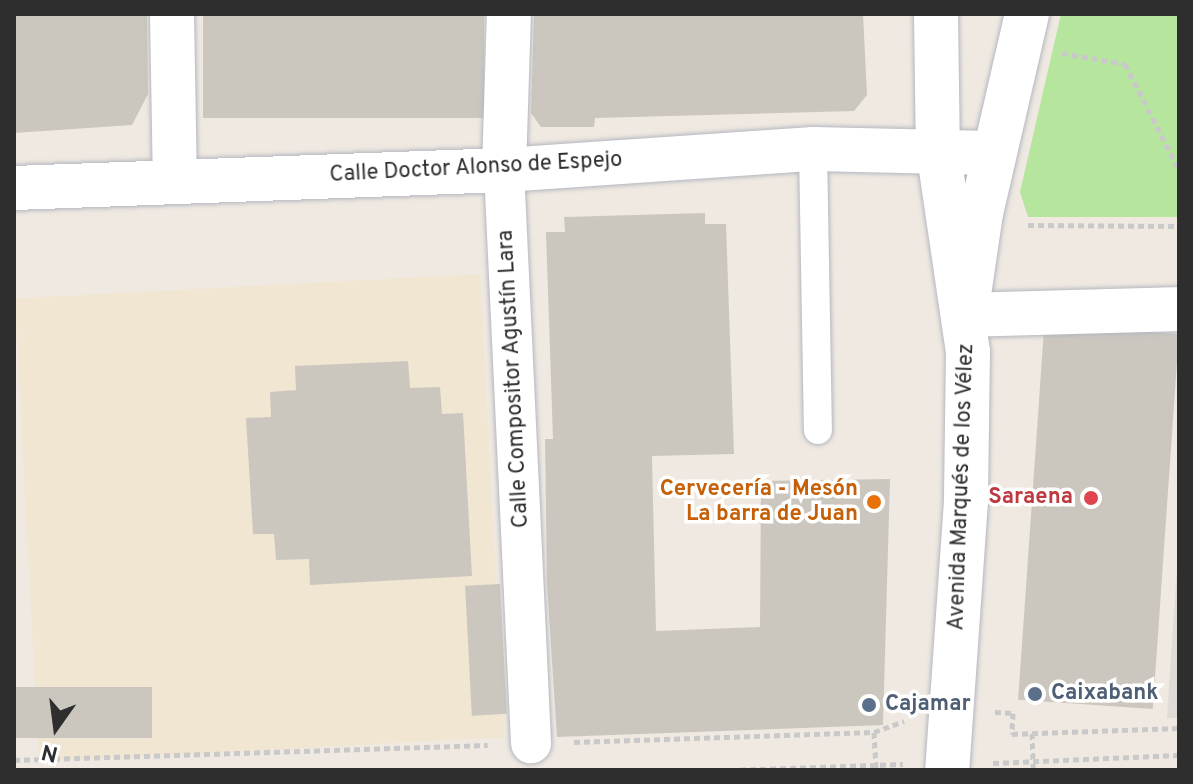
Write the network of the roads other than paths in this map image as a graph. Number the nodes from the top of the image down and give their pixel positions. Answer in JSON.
{"nodes":[{"id":1,"x":172,"y":14,"type":"edge"},
{"id":2,"x":509,"y":14,"type":"edge"},
{"id":3,"x":936,"y":14,"type":"edge"},
{"id":4,"x":1023,"y":28,"type":"edge"},
{"id":5,"x":813,"y":149,"type":"junction"},
{"id":6,"x":938,"y":149,"type":"junction"},
{"id":7,"x":993,"y":153,"type":"junction"},
{"id":8,"x":504,"y":170,"type":"junction"},
{"id":9,"x":175,"y":179,"type":"junction"},
{"id":10,"x":14,"y":188,"type":"edge"},
{"id":11,"x":1179,"y":309,"type":"edge"},
{"id":12,"x":966,"y":315,"type":"junction"},
{"id":13,"x":818,"y":430,"type":"dead end"},
{"id":14,"x":531,"y":743,"type":"road end"},
{"id":15,"x":947,"y":770,"type":"edge"}],
"edges":[{"from":1,"to":9,"type":"street"},
{"from":2,"to":8,"type":"street","name":"Calle Compositor Agustín Lara"},
{"from":3,"to":6,"type":"street","name":"Avenida Marqués de los Vélez"},
{"from":4,"to":7,"type":"street"},
{"from":5,"to":6,"type":"street","name":"Calle Doctor Alonso de Espejo"},
{"from":5,"to":8,"type":"street","name":"Calle Doctor Alonso de Espejo"},
{"from":5,"to":13,"type":"lane"},
{"from":6,"to":7,"type":"street","name":"Calle Doctor Alonso de Espejo"},
{"from":6,"to":12,"type":"street","name":"Avenida Marqués de los Vélez"},
{"from":7,"to":12,"type":"street"},
{"from":8,"to":9,"type":"street","name":"Calle Doctor Alonso de Espejo"},
{"from":8,"to":14,"type":"street","name":"Calle Compositor Agustín Lara"},
{"from":9,"to":10,"type":"street","name":"Calle Doctor Alonso de Espejo"},
{"from":11,"to":12,"type":"street"},
{"from":12,"to":15,"type":"street","name":"Avenida Marqués de los Vélez"}]}
